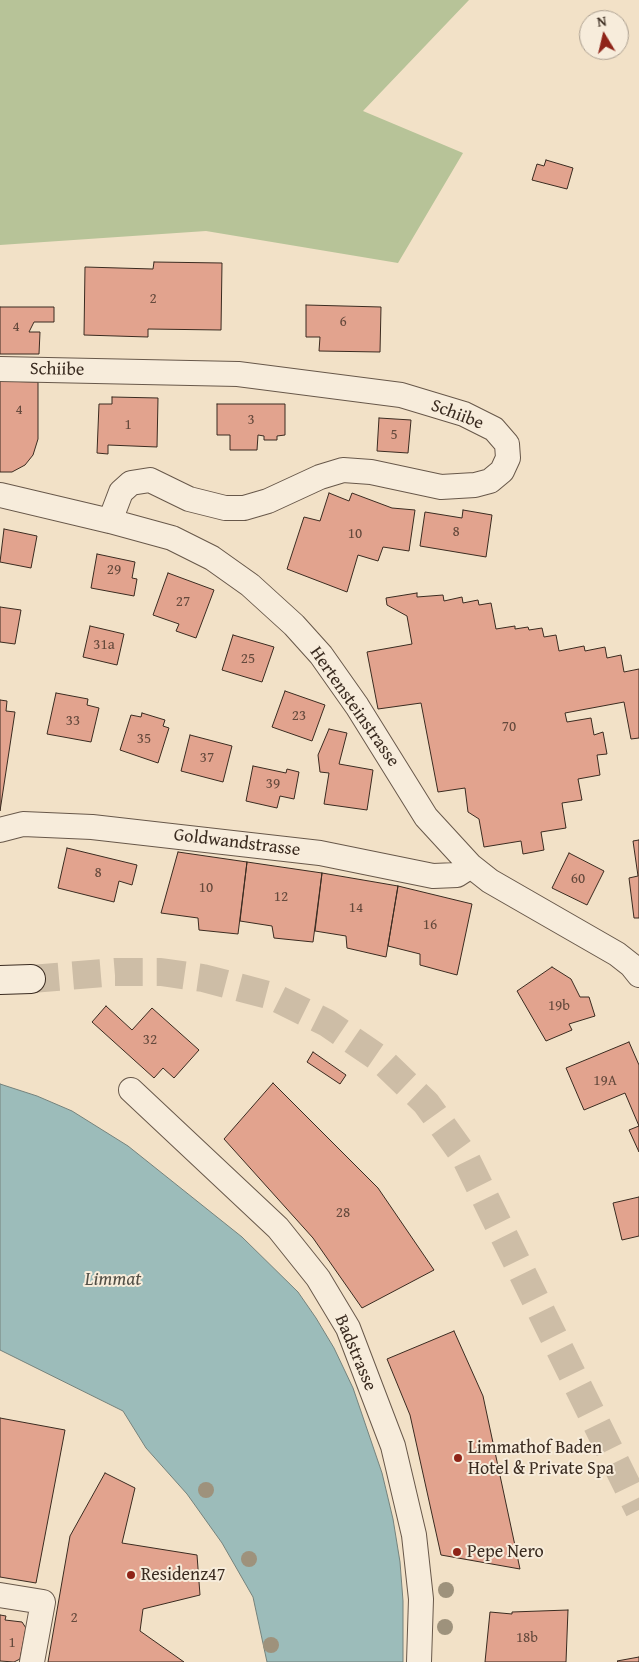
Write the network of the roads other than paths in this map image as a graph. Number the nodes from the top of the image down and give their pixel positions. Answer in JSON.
{"nodes":[{"id":1,"x":0,"y":369,"type":"edge"},
{"id":2,"x":0,"y":495,"type":"edge"},
{"id":3,"x":110,"y":521,"type":"junction"},
{"id":4,"x":0,"y":830,"type":"edge"},
{"id":5,"x":471,"y":866,"type":"junction"},
{"id":6,"x":639,"y":975,"type":"edge"},
{"id":7,"x":131,"y":1090,"type":"dead end"},
{"id":8,"x":0,"y":1595,"type":"edge"},
{"id":9,"x":32,"y":1662,"type":"edge"},
{"id":10,"x":419,"y":1662,"type":"edge"}],
"edges":[{"from":1,"to":3,"type":"street","name":"Schiibe"},
{"from":2,"to":3,"type":"street","name":"Hertensteinstrasse"},
{"from":3,"to":5,"type":"street","name":"Hertensteinstrasse"},
{"from":4,"to":5,"type":"street","name":"Goldwandstrasse"},
{"from":5,"to":6,"type":"street","name":"Hertensteinstrasse"},
{"from":7,"to":10,"type":"street","name":"Badstrasse"},
{"from":8,"to":9,"type":"street"}]}
